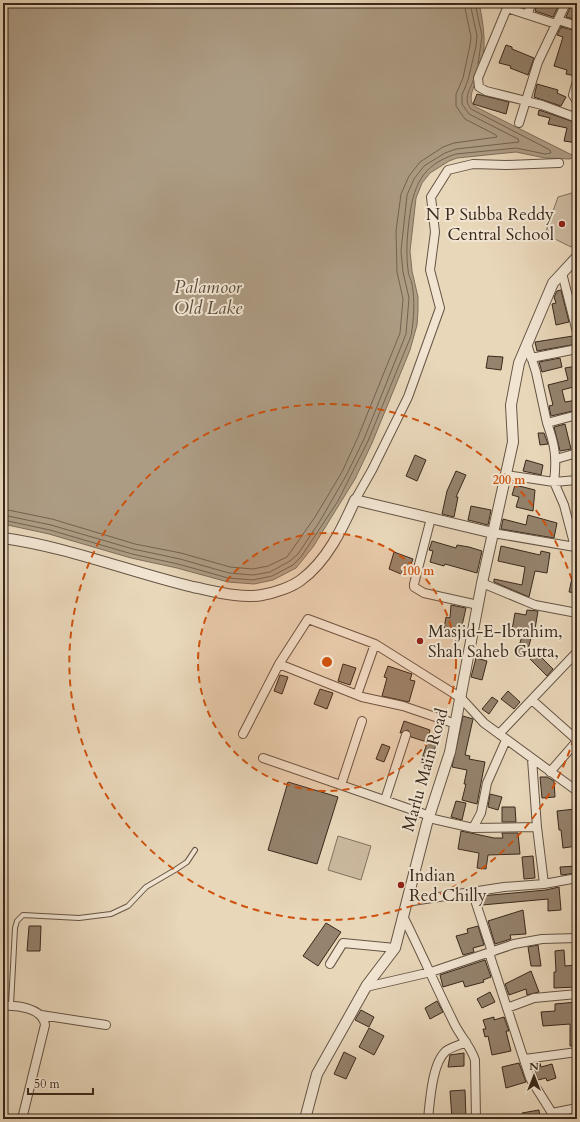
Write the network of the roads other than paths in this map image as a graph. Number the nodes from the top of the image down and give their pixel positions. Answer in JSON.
{"nodes":[{"id":1,"x":531,"y":3,"type":"edge"},
{"id":2,"x":566,"y":3,"type":"edge"},
{"id":3,"x":508,"y":5,"type":"edge"},
{"id":4,"x":528,"y":14,"type":"junction"},
{"id":5,"x":557,"y":22,"type":"junction"},
{"id":6,"x":577,"y":26,"type":"edge"},
{"id":7,"x":577,"y":81,"type":"edge"},
{"id":8,"x":526,"y":101,"type":"junction"},
{"id":9,"x":577,"y":101,"type":"edge"},
{"id":10,"x":577,"y":118,"type":"edge"},
{"id":11,"x":519,"y":123,"type":"dead end"},
{"id":12,"x":559,"y":162,"type":"dead end"},
{"id":13,"x":577,"y":257,"type":"edge"},
{"id":14,"x":562,"y":273,"type":"junction"},
{"id":15,"x":577,"y":332,"type":"edge"},
{"id":16,"x":527,"y":344,"type":"junction"},
{"id":17,"x":577,"y":349,"type":"edge"},
{"id":18,"x":531,"y":358,"type":"junction"},
{"id":19,"x":577,"y":415,"type":"edge"},
{"id":20,"x":547,"y":423,"type":"junction"},
{"id":21,"x":577,"y":453,"type":"edge"},
{"id":22,"x":556,"y":459,"type":"junction"},
{"id":23,"x":506,"y":475,"type":"junction"},
{"id":24,"x":577,"y":480,"type":"edge"},
{"id":25,"x":554,"y":482,"type":"junction"},
{"id":26,"x":355,"y":500,"type":"junction"},
{"id":27,"x":431,"y":518,"type":"junction"},
{"id":28,"x":493,"y":533,"type":"junction"},
{"id":29,"x":575,"y":534,"type":"edge"},
{"id":30,"x":3,"y":538,"type":"edge"},
{"id":31,"x":576,"y":550,"type":"edge"},
{"id":32,"x":482,"y":583,"type":"junction"},
{"id":33,"x":478,"y":605,"type":"junction"},
{"id":34,"x":577,"y":613,"type":"edge"},
{"id":35,"x":375,"y":644,"type":"junction"},
{"id":36,"x":577,"y":652,"type":"edge"},
{"id":37,"x":279,"y":664,"type":"junction"},
{"id":38,"x":358,"y":695,"type":"junction"},
{"id":39,"x":461,"y":698,"type":"junction"},
{"id":40,"x":532,"y":700,"type":"junction"},
{"id":41,"x":362,"y":721,"type":"dead end"},
{"id":42,"x":456,"y":724,"type":"junction"},
{"id":43,"x":243,"y":734,"type":"dead end"},
{"id":44,"x":499,"y":734,"type":"junction"},
{"id":45,"x":406,"y":736,"type":"dead end"},
{"id":46,"x":506,"y":740,"type":"junction"},
{"id":47,"x":577,"y":741,"type":"edge"},
{"id":48,"x":262,"y":758,"type":"dead end"},
{"id":49,"x":532,"y":759,"type":"junction"},
{"id":50,"x":550,"y":772,"type":"junction"},
{"id":51,"x":341,"y":785,"type":"junction"},
{"id":52,"x":577,"y":791,"type":"edge"},
{"id":53,"x":385,"y":800,"type":"junction"},
{"id":54,"x":430,"y":817,"type":"junction"},
{"id":55,"x":536,"y":827,"type":"junction"},
{"id":56,"x":473,"y":828,"type":"junction"},
{"id":57,"x":195,"y":850,"type":"dead end"},
{"id":58,"x":577,"y":878,"type":"edge"},
{"id":59,"x":544,"y":884,"type":"junction"},
{"id":60,"x":472,"y":891,"type":"junction"},
{"id":61,"x":406,"y":902,"type":"junction"},
{"id":62,"x":403,"y":916,"type":"junction"},
{"id":63,"x":577,"y":938,"type":"edge"},
{"id":64,"x":395,"y":948,"type":"junction"},
{"id":65,"x":491,"y":952,"type":"junction"},
{"id":66,"x":330,"y":964,"type":"dead end"},
{"id":67,"x":431,"y":972,"type":"junction"},
{"id":68,"x":366,"y":987,"type":"junction"},
{"id":69,"x":577,"y":994,"type":"edge"},
{"id":70,"x":7,"y":1005,"type":"edge"},
{"id":71,"x":507,"y":1008,"type":"junction"},
{"id":72,"x":41,"y":1015,"type":"junction"},
{"id":73,"x":106,"y":1025,"type":"dead end"},
{"id":74,"x":466,"y":1042,"type":"junction"},
{"id":75,"x":577,"y":1052,"type":"edge"},
{"id":76,"x":524,"y":1059,"type":"junction"},
{"id":77,"x":577,"y":1108,"type":"edge"},
{"id":78,"x":553,"y":1116,"type":"edge"},
{"id":79,"x":22,"y":1119,"type":"edge"},
{"id":80,"x":305,"y":1119,"type":"edge"},
{"id":81,"x":428,"y":1119,"type":"edge"},
{"id":82,"x":476,"y":1119,"type":"edge"}],
"edges":[{"from":1,"to":4,"type":"street"},
{"from":2,"to":5,"type":"street"},
{"from":3,"to":4,"type":"street"},
{"from":3,"to":8,"type":"street"},
{"from":4,"to":5,"type":"street"},
{"from":5,"to":6,"type":"street"},
{"from":5,"to":8,"type":"street"},
{"from":7,"to":9,"type":"street"},
{"from":8,"to":10,"type":"street"},
{"from":8,"to":11,"type":"street"},
{"from":12,"to":26,"type":"street"},
{"from":13,"to":14,"type":"street","name":"Marlu Main Road"},
{"from":14,"to":15,"type":"street"},
{"from":14,"to":16,"type":"street","name":"Marlu Main Road"},
{"from":16,"to":18,"type":"street"},
{"from":16,"to":23,"type":"street","name":"Marlu Main Road"},
{"from":17,"to":18,"type":"street"},
{"from":18,"to":20,"type":"street"},
{"from":19,"to":20,"type":"street"},
{"from":20,"to":22,"type":"street"},
{"from":21,"to":22,"type":"street"},
{"from":22,"to":25,"type":"street"},
{"from":23,"to":25,"type":"street"},
{"from":23,"to":28,"type":"street","name":"Marlu Main Road"},
{"from":24,"to":25,"type":"street"},
{"from":25,"to":29,"type":"street"},
{"from":26,"to":27,"type":"street"},
{"from":26,"to":30,"type":"street"},
{"from":27,"to":28,"type":"street"},
{"from":27,"to":33,"type":"street"},
{"from":28,"to":31,"type":"street"},
{"from":28,"to":32,"type":"street","name":"Marlu Main Road"},
{"from":29,"to":31,"type":"street"},
{"from":32,"to":33,"type":"street","name":"Marlu Main Road"},
{"from":32,"to":34,"type":"street"},
{"from":33,"to":39,"type":"street","name":"Marlu Main Road"},
{"from":35,"to":37,"type":"street"},
{"from":35,"to":38,"type":"street"},
{"from":35,"to":39,"type":"street"},
{"from":36,"to":40,"type":"street"},
{"from":37,"to":38,"type":"street"},
{"from":37,"to":43,"type":"street"},
{"from":38,"to":42,"type":"street"},
{"from":39,"to":42,"type":"street","name":"Marlu Main Road"},
{"from":39,"to":44,"type":"street"},
{"from":40,"to":44,"type":"street"},
{"from":40,"to":47,"type":"street"},
{"from":41,"to":51,"type":"street"},
{"from":42,"to":54,"type":"street","name":"Marlu Main Road"},
{"from":44,"to":46,"type":"street"},
{"from":45,"to":53,"type":"street"},
{"from":46,"to":49,"type":"street"},
{"from":46,"to":56,"type":"street"},
{"from":47,"to":50,"type":"street"},
{"from":48,"to":51,"type":"street"},
{"from":49,"to":50,"type":"street"},
{"from":49,"to":55,"type":"street"},
{"from":50,"to":52,"type":"street"},
{"from":51,"to":53,"type":"street"},
{"from":53,"to":54,"type":"street"},
{"from":54,"to":56,"type":"street"},
{"from":54,"to":61,"type":"street","name":"Marlu Main Road"},
{"from":55,"to":56,"type":"street"},
{"from":55,"to":59,"type":"street"},
{"from":57,"to":70,"type":"lane"},
{"from":58,"to":59,"type":"street"},
{"from":59,"to":60,"type":"street"},
{"from":60,"to":61,"type":"street"},
{"from":60,"to":65,"type":"street"},
{"from":61,"to":62,"type":"street","name":"Marlu Main Road"},
{"from":62,"to":64,"type":"street","name":"Marlu Main Road"},
{"from":62,"to":67,"type":"street"},
{"from":63,"to":65,"type":"street"},
{"from":64,"to":66,"type":"street"},
{"from":64,"to":68,"type":"street","name":"Marlu Main Road"},
{"from":65,"to":67,"type":"street"},
{"from":65,"to":71,"type":"street"},
{"from":67,"to":68,"type":"street"},
{"from":67,"to":74,"type":"street"},
{"from":68,"to":80,"type":"street","name":"Marlu Main Road"},
{"from":69,"to":71,"type":"street"},
{"from":70,"to":72,"type":"street"},
{"from":71,"to":76,"type":"street"},
{"from":72,"to":73,"type":"street"},
{"from":72,"to":79,"type":"street"},
{"from":74,"to":81,"type":"street"},
{"from":74,"to":82,"type":"street"},
{"from":75,"to":76,"type":"street"},
{"from":76,"to":78,"type":"street"},
{"from":77,"to":78,"type":"street"}]}
